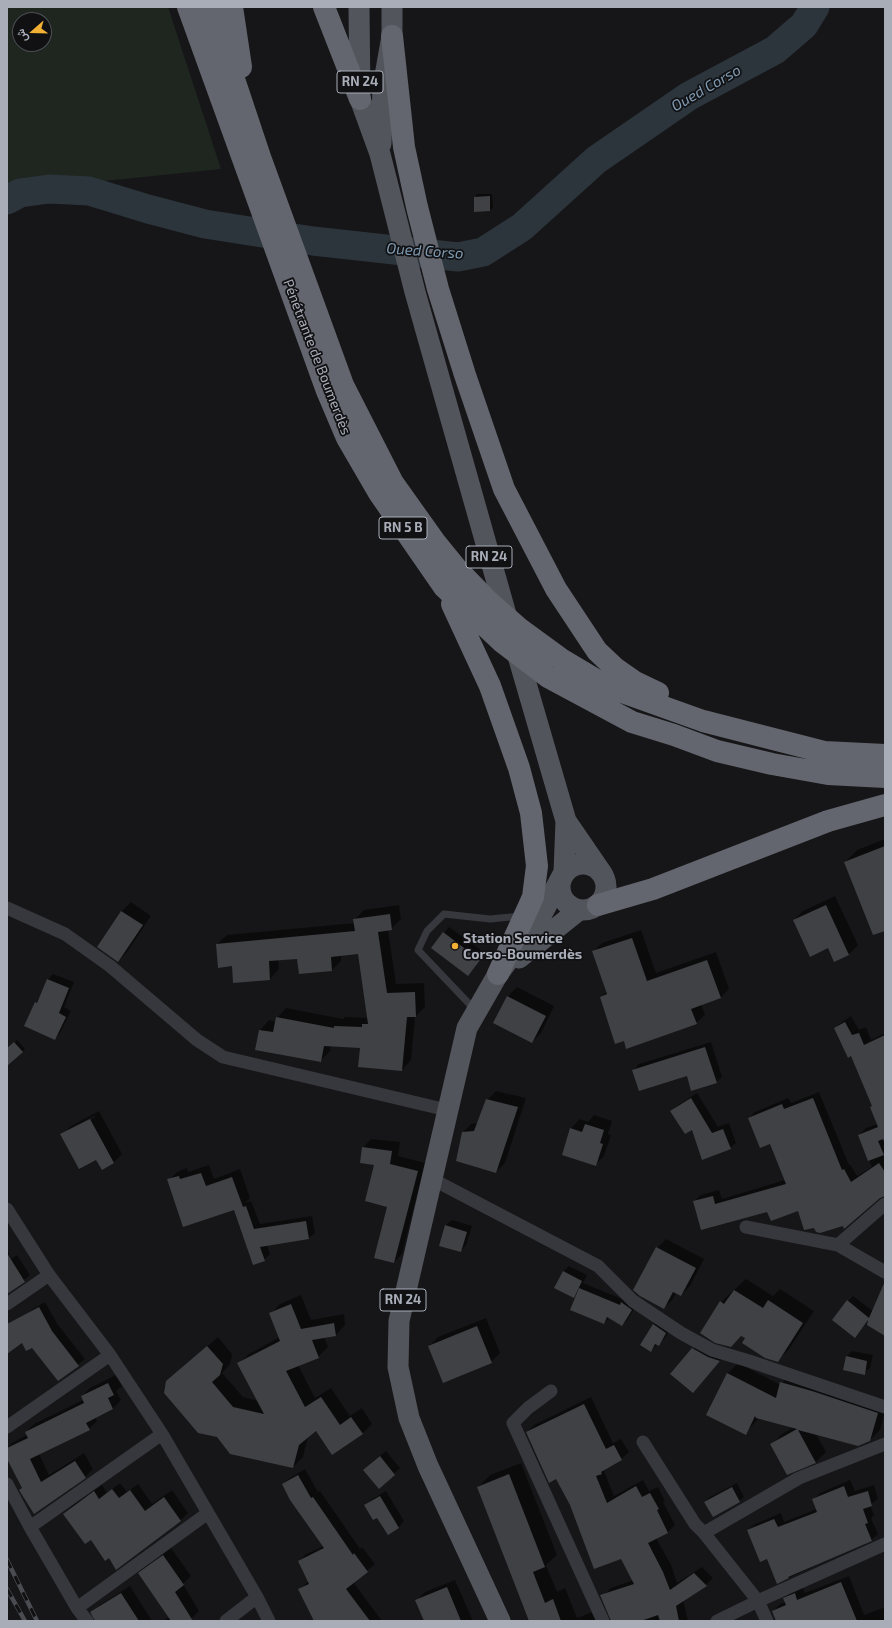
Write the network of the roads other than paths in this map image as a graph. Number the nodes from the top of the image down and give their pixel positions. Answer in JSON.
{"nodes":[{"id":1,"x":188,"y":7,"type":"edge"},
{"id":2,"x":210,"y":7,"type":"edge"},
{"id":3,"x":232,"y":7,"type":"edge"},
{"id":4,"x":324,"y":7,"type":"edge"},
{"id":5,"x":359,"y":7,"type":"edge"},
{"id":6,"x":392,"y":7,"type":"edge"},
{"id":7,"x":392,"y":36,"type":"junction"},
{"id":8,"x":360,"y":99,"type":"junction"},
{"id":9,"x":249,"y":120,"type":"junction"},
{"id":10,"x":380,"y":154,"type":"junction"},
{"id":11,"x":444,"y":587,"type":"junction"},
{"id":12,"x":824,"y":752,"type":"junction"},
{"id":13,"x":885,"y":756,"type":"edge"},
{"id":14,"x":885,"y":777,"type":"edge"},
{"id":15,"x":885,"y":805,"type":"edge"},
{"id":16,"x":566,"y":821,"type":"junction"},
{"id":17,"x":564,"y":872,"type":"junction"},
{"id":18,"x":603,"y":875,"type":"junction"},
{"id":19,"x":588,"y":907,"type":"junction"},
{"id":20,"x":7,"y":908,"type":"edge"},
{"id":21,"x":533,"y":915,"type":"junction"},
{"id":22,"x":498,"y":974,"type":"junction"},
{"id":23,"x":476,"y":1012,"type":"junction"},
{"id":24,"x":447,"y":1110,"type":"junction"},
{"id":25,"x":432,"y":1179,"type":"junction"},
{"id":26,"x":885,"y":1204,"type":"edge"},
{"id":27,"x":7,"y":1209,"type":"edge"},
{"id":28,"x":746,"y":1227,"type":"dead end"},
{"id":29,"x":838,"y":1245,"type":"junction"},
{"id":30,"x":885,"y":1272,"type":"edge"},
{"id":31,"x":49,"y":1275,"type":"junction"},
{"id":32,"x":7,"y":1304,"type":"edge"},
{"id":33,"x":110,"y":1355,"type":"junction"},
{"id":34,"x":551,"y":1391,"type":"dead end"},
{"id":35,"x":885,"y":1407,"type":"edge"},
{"id":36,"x":7,"y":1427,"type":"edge"},
{"id":37,"x":162,"y":1434,"type":"junction"},
{"id":38,"x":643,"y":1442,"type":"dead end"},
{"id":39,"x":885,"y":1444,"type":"edge"},
{"id":40,"x":7,"y":1484,"type":"edge"},
{"id":41,"x":208,"y":1513,"type":"junction"},
{"id":42,"x":30,"y":1527,"type":"junction"},
{"id":43,"x":704,"y":1533,"type":"junction"},
{"id":44,"x":885,"y":1544,"type":"edge"},
{"id":45,"x":257,"y":1598,"type":"junction"},
{"id":46,"x":758,"y":1601,"type":"junction"},
{"id":47,"x":77,"y":1608,"type":"junction"},
{"id":48,"x":86,"y":1621,"type":"edge"},
{"id":49,"x":226,"y":1621,"type":"edge"},
{"id":50,"x":269,"y":1621,"type":"edge"},
{"id":51,"x":500,"y":1621,"type":"edge"},
{"id":52,"x":603,"y":1621,"type":"edge"},
{"id":53,"x":717,"y":1621,"type":"edge"},
{"id":54,"x":767,"y":1621,"type":"edge"}],
"edges":[{"from":1,"to":11,"type":"highway","name":"Pénétrante de Boumerdès","number":"RN 5 B"},
{"from":2,"to":9,"type":"highway","name":"Pénétrante de Boumerdès","number":"RN 5 B"},
{"from":3,"to":9,"type":"highway"},
{"from":4,"to":8,"type":"highway","number":"RN 24"},
{"from":5,"to":8,"type":"main road","number":"RN 24"},
{"from":6,"to":7,"type":"main road"},
{"from":7,"to":10,"type":"main road"},
{"from":7,"to":12,"type":"highway"},
{"from":8,"to":10,"type":"main road","number":"RN 24"},
{"from":9,"to":12,"type":"highway","name":"Pénétrante de Boumerdès","number":"RN 5 B"},
{"from":10,"to":16,"type":"main road","number":"RN 24"},
{"from":11,"to":14,"type":"highway","name":"Pénétrante de Boumerdès","number":"RN 5 B"},
{"from":11,"to":21,"type":"highway"},
{"from":12,"to":13,"type":"highway","name":"Pénétrante de Boumerdès","number":"RN 5 B"},
{"from":15,"to":19,"type":"highway"},
{"from":16,"to":17,"type":"main road"},
{"from":16,"to":18,"type":"main road"},
{"from":17,"to":18,"type":"main road"},
{"from":17,"to":19,"type":"main road"},
{"from":17,"to":21,"type":"main road"},
{"from":18,"to":19,"type":"main road"},
{"from":19,"to":22,"type":"main road"},
{"from":20,"to":24,"type":"street"},
{"from":21,"to":22,"type":"highway"},
{"from":21,"to":23,"type":"lane"},
{"from":22,"to":23,"type":"main road","number":"RN 24"},
{"from":23,"to":24,"type":"main road","number":"RN 24"},
{"from":24,"to":25,"type":"main road","number":"RN 24"},
{"from":25,"to":35,"type":"street"},
{"from":25,"to":51,"type":"main road","number":"RN 24"},
{"from":26,"to":29,"type":"street"},
{"from":27,"to":31,"type":"street"},
{"from":28,"to":29,"type":"street"},
{"from":29,"to":30,"type":"street"},
{"from":31,"to":32,"type":"street"},
{"from":31,"to":33,"type":"street"},
{"from":33,"to":36,"type":"street"},
{"from":33,"to":37,"type":"street"},
{"from":34,"to":52,"type":"street"},
{"from":37,"to":41,"type":"street"},
{"from":37,"to":42,"type":"street"},
{"from":38,"to":43,"type":"street"},
{"from":39,"to":43,"type":"street"},
{"from":40,"to":42,"type":"street"},
{"from":41,"to":45,"type":"street"},
{"from":41,"to":47,"type":"street"},
{"from":42,"to":47,"type":"street"},
{"from":43,"to":46,"type":"street"},
{"from":44,"to":46,"type":"street"},
{"from":45,"to":49,"type":"street"},
{"from":45,"to":50,"type":"street"},
{"from":46,"to":53,"type":"street"},
{"from":46,"to":54,"type":"street"},
{"from":47,"to":48,"type":"street"}]}
